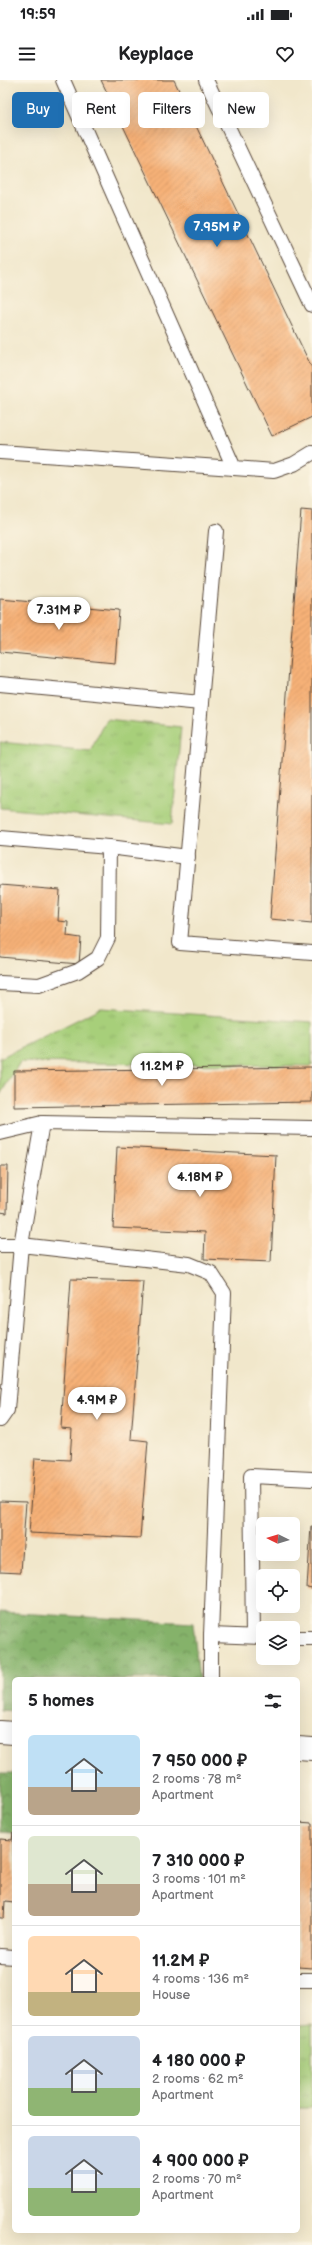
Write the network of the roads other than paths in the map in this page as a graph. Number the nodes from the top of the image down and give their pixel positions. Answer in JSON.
{"nodes":[{"id":1,"x":64,"y":80,"type":"edge"},
{"id":2,"x":206,"y":80,"type":"edge"},
{"id":3,"x":312,"y":305,"type":"edge"},
{"id":4,"x":0,"y":452,"type":"edge"},
{"id":5,"x":312,"y":453,"type":"edge"},
{"id":6,"x":234,"y":468,"type":"junction"},
{"id":7,"x":216,"y":531,"type":"dead end"},
{"id":8,"x":0,"y":684,"type":"edge"},
{"id":9,"x":201,"y":703,"type":"junction"},
{"id":10,"x":0,"y":838,"type":"edge"},
{"id":11,"x":110,"y":847,"type":"junction"},
{"id":12,"x":188,"y":857,"type":"junction"},
{"id":13,"x":312,"y":953,"type":"edge"},
{"id":14,"x":0,"y":983,"type":"edge"},
{"id":15,"x":42,"y":1123,"type":"junction"},
{"id":16,"x":312,"y":1128,"type":"edge"},
{"id":17,"x":0,"y":1133,"type":"edge"},
{"id":18,"x":0,"y":1245,"type":"edge"},
{"id":19,"x":21,"y":1245,"type":"junction"},
{"id":20,"x":0,"y":1420,"type":"edge"},
{"id":21,"x":312,"y":1479,"type":"edge"},
{"id":22,"x":257,"y":1621,"type":"edge"},
{"id":23,"x":211,"y":1635,"type":"junction"},
{"id":24,"x":256,"y":1636,"type":"edge"},
{"id":25,"x":300,"y":1638,"type":"edge"},
{"id":26,"x":312,"y":1638,"type":"edge"},
{"id":27,"x":211,"y":1677,"type":"edge"},
{"id":28,"x":0,"y":1732,"type":"edge"},
{"id":29,"x":12,"y":1733,"type":"edge"},
{"id":30,"x":300,"y":1748,"type":"edge"},
{"id":31,"x":312,"y":1749,"type":"edge"},
{"id":32,"x":0,"y":1956,"type":"edge"},
{"id":33,"x":12,"y":1957,"type":"edge"},
{"id":34,"x":300,"y":1980,"type":"edge"},
{"id":35,"x":312,"y":1980,"type":"edge"}],
"edges":[{"from":1,"to":6,"type":"lane"},
{"from":2,"to":3,"type":"lane"},
{"from":4,"to":6,"type":"lane"},
{"from":5,"to":6,"type":"lane"},
{"from":7,"to":9,"type":"lane"},
{"from":8,"to":9,"type":"lane"},
{"from":9,"to":12,"type":"lane"},
{"from":10,"to":11,"type":"lane"},
{"from":11,"to":12,"type":"lane"},
{"from":11,"to":14,"type":"lane"},
{"from":12,"to":13,"type":"lane"},
{"from":15,"to":16,"type":"lane"},
{"from":15,"to":17,"type":"lane"},
{"from":15,"to":19,"type":"lane"},
{"from":18,"to":19,"type":"lane"},
{"from":19,"to":20,"type":"lane"},
{"from":19,"to":23,"type":"lane"},
{"from":21,"to":22,"type":"lane"},
{"from":23,"to":24,"type":"lane"},
{"from":23,"to":27,"type":"lane"},
{"from":25,"to":26,"type":"lane"},
{"from":28,"to":29,"type":"main road"},
{"from":30,"to":31,"type":"main road"},
{"from":32,"to":33,"type":"lane"},
{"from":34,"to":35,"type":"lane"}]}
